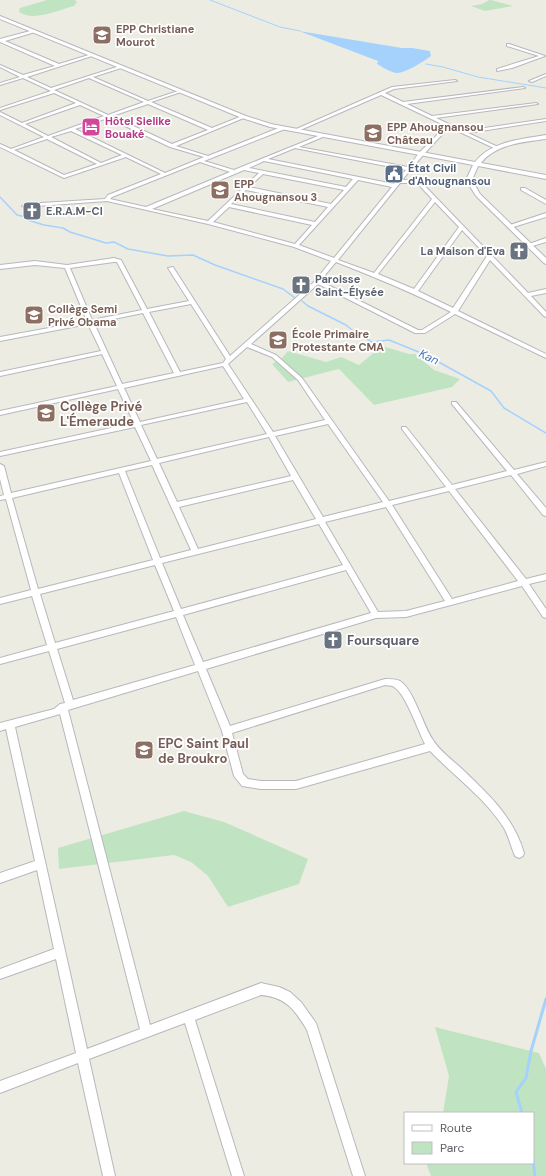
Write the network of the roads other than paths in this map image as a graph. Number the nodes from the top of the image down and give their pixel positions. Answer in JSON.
{"nodes":[{"id":1,"x":0,"y":16,"type":"edge"},
{"id":2,"x":34,"y":31,"type":"junction"},
{"id":3,"x":0,"y":41,"type":"edge"},
{"id":4,"x":508,"y":45,"type":"dead end"},
{"id":5,"x":93,"y":56,"type":"junction"},
{"id":6,"x":545,"y":57,"type":"edge"},
{"id":7,"x":0,"y":66,"type":"edge"},
{"id":8,"x":59,"y":66,"type":"junction"},
{"id":9,"x":120,"y":67,"type":"junction"},
{"id":10,"x":498,"y":70,"type":"dead end"},
{"id":11,"x":546,"y":75,"type":"edge"},
{"id":12,"x":24,"y":76,"type":"junction"},
{"id":13,"x":89,"y":77,"type":"junction"},
{"id":14,"x":455,"y":80,"type":"dead end"},
{"id":15,"x":531,"y":81,"type":"dead end"},
{"id":16,"x":0,"y":84,"type":"edge"},
{"id":17,"x":523,"y":88,"type":"dead end"},
{"id":18,"x":54,"y":90,"type":"junction"},
{"id":19,"x":180,"y":91,"type":"junction"},
{"id":20,"x":381,"y":93,"type":"junction"},
{"id":21,"x":147,"y":102,"type":"junction"},
{"id":22,"x":81,"y":103,"type":"junction"},
{"id":23,"x":404,"y":103,"type":"junction"},
{"id":24,"x":536,"y":104,"type":"dead end"},
{"id":25,"x":0,"y":109,"type":"edge"},
{"id":26,"x":0,"y":113,"type":"edge"},
{"id":27,"x":108,"y":116,"type":"junction"},
{"id":28,"x":244,"y":117,"type":"junction"},
{"id":29,"x":432,"y":117,"type":"junction"},
{"id":30,"x":546,"y":120,"type":"edge"},
{"id":31,"x":22,"y":124,"type":"junction"},
{"id":32,"x":448,"y":125,"type":"junction"},
{"id":33,"x":283,"y":128,"type":"junction"},
{"id":34,"x":71,"y":129,"type":"junction"},
{"id":35,"x":212,"y":130,"type":"junction"},
{"id":36,"x":296,"y":130,"type":"junction"},
{"id":37,"x":465,"y":132,"type":"junction"},
{"id":38,"x":323,"y":135,"type":"junction"},
{"id":39,"x":546,"y":137,"type":"edge"},
{"id":40,"x":46,"y":138,"type":"junction"},
{"id":41,"x":0,"y":144,"type":"edge"},
{"id":42,"x":172,"y":146,"type":"junction"},
{"id":43,"x":294,"y":147,"type":"junction"},
{"id":44,"x":496,"y":148,"type":"junction"},
{"id":45,"x":11,"y":150,"type":"junction"},
{"id":46,"x":422,"y":153,"type":"junction"},
{"id":47,"x":125,"y":156,"type":"junction"},
{"id":48,"x":208,"y":157,"type":"junction"},
{"id":49,"x":263,"y":160,"type":"junction"},
{"id":50,"x":201,"y":161,"type":"junction"},
{"id":51,"x":478,"y":163,"type":"junction"},
{"id":52,"x":100,"y":164,"type":"junction"},
{"id":53,"x":243,"y":168,"type":"junction"},
{"id":54,"x":410,"y":169,"type":"junction"},
{"id":55,"x":234,"y":172,"type":"junction"},
{"id":56,"x":262,"y":172,"type":"junction"},
{"id":57,"x":166,"y":175,"type":"junction"},
{"id":58,"x":546,"y":177,"type":"edge"},
{"id":59,"x":357,"y":178,"type":"junction"},
{"id":60,"x":469,"y":180,"type":"junction"},
{"id":61,"x":419,"y":182,"type":"junction"},
{"id":62,"x":397,"y":184,"type":"junction"},
{"id":63,"x":245,"y":188,"type":"junction"},
{"id":64,"x":348,"y":189,"type":"junction"},
{"id":65,"x":523,"y":189,"type":"dead end"},
{"id":66,"x":436,"y":199,"type":"junction"},
{"id":67,"x":107,"y":200,"type":"junction"},
{"id":68,"x":546,"y":202,"type":"edge"},
{"id":69,"x":227,"y":205,"type":"junction"},
{"id":70,"x":25,"y":206,"type":"dead end"},
{"id":71,"x":332,"y":206,"type":"junction"},
{"id":72,"x":146,"y":209,"type":"junction"},
{"id":73,"x":546,"y":215,"type":"edge"},
{"id":74,"x":209,"y":223,"type":"junction"},
{"id":75,"x":316,"y":224,"type":"junction"},
{"id":76,"x":510,"y":226,"type":"junction"},
{"id":77,"x":462,"y":227,"type":"junction"},
{"id":78,"x":546,"y":240,"type":"edge"},
{"id":79,"x":529,"y":245,"type":"junction"},
{"id":80,"x":296,"y":246,"type":"junction"},
{"id":81,"x":490,"y":257,"type":"junction"},
{"id":82,"x":336,"y":260,"type":"junction"},
{"id":83,"x":546,"y":262,"type":"edge"},
{"id":84,"x":67,"y":267,"type":"junction"},
{"id":85,"x":0,"y":268,"type":"edge"},
{"id":86,"x":171,"y":268,"type":"dead end"},
{"id":87,"x":375,"y":275,"type":"junction"},
{"id":88,"x":317,"y":282,"type":"junction"},
{"id":89,"x":546,"y":291,"type":"edge"},
{"id":90,"x":415,"y":292,"type":"junction"},
{"id":91,"x":526,"y":295,"type":"junction"},
{"id":92,"x":193,"y":302,"type":"junction"},
{"id":93,"x":144,"y":311,"type":"junction"},
{"id":94,"x":454,"y":312,"type":"junction"},
{"id":95,"x":546,"y":315,"type":"edge"},
{"id":96,"x":91,"y":322,"type":"junction"},
{"id":97,"x":0,"y":339,"type":"edge"},
{"id":98,"x":247,"y":345,"type":"junction"},
{"id":99,"x":105,"y":352,"type":"junction"},
{"id":100,"x":546,"y":356,"type":"edge"},
{"id":101,"x":228,"y":362,"type":"junction"},
{"id":102,"x":0,"y":374,"type":"edge"},
{"id":103,"x":178,"y":374,"type":"junction"},
{"id":104,"x":121,"y":387,"type":"junction"},
{"id":105,"x":249,"y":400,"type":"junction"},
{"id":106,"x":454,"y":403,"type":"dead end"},
{"id":107,"x":0,"y":413,"type":"edge"},
{"id":108,"x":330,"y":422,"type":"junction"},
{"id":109,"x":138,"y":424,"type":"junction"},
{"id":110,"x":404,"y":428,"type":"dead end"},
{"id":111,"x":271,"y":435,"type":"junction"},
{"id":112,"x":0,"y":454,"type":"edge"},
{"id":113,"x":155,"y":462,"type":"junction"},
{"id":114,"x":546,"y":464,"type":"edge"},
{"id":115,"x":0,"y":466,"type":"edge"},
{"id":116,"x":121,"y":469,"type":"junction"},
{"id":117,"x":512,"y":472,"type":"junction"},
{"id":118,"x":295,"y":477,"type":"junction"},
{"id":119,"x":449,"y":487,"type":"junction"},
{"id":120,"x":4,"y":497,"type":"edge"},
{"id":121,"x":386,"y":503,"type":"junction"},
{"id":122,"x":175,"y":505,"type":"junction"},
{"id":123,"x":546,"y":513,"type":"edge"},
{"id":124,"x":321,"y":520,"type":"junction"},
{"id":125,"x":196,"y":552,"type":"junction"},
{"id":126,"x":157,"y":561,"type":"junction"},
{"id":127,"x":348,"y":566,"type":"junction"},
{"id":128,"x":546,"y":577,"type":"edge"},
{"id":129,"x":524,"y":583,"type":"junction"},
{"id":130,"x":35,"y":592,"type":"junction"},
{"id":131,"x":0,"y":601,"type":"edge"},
{"id":132,"x":450,"y":602,"type":"junction"},
{"id":133,"x":178,"y":613,"type":"junction"},
{"id":134,"x":376,"y":615,"type":"junction"},
{"id":135,"x":546,"y":615,"type":"edge"},
{"id":136,"x":51,"y":648,"type":"junction"},
{"id":137,"x":0,"y":661,"type":"edge"},
{"id":138,"x":201,"y":667,"type":"junction"},
{"id":139,"x":67,"y":706,"type":"junction"},
{"id":140,"x":5,"y":726,"type":"edge"},
{"id":141,"x":227,"y":731,"type":"junction"},
{"id":142,"x":432,"y":746,"type":"junction"},
{"id":143,"x":519,"y":853,"type":"dead end"},
{"id":144,"x":41,"y":864,"type":"junction"},
{"id":145,"x":0,"y":878,"type":"edge"},
{"id":146,"x":60,"y":952,"type":"junction"},
{"id":147,"x":0,"y":974,"type":"edge"},
{"id":148,"x":188,"y":1016,"type":"junction"},
{"id":149,"x":146,"y":1031,"type":"junction"},
{"id":150,"x":84,"y":1055,"type":"junction"},
{"id":151,"x":0,"y":1087,"type":"edge"},
{"id":152,"x":109,"y":1176,"type":"edge"},
{"id":153,"x":238,"y":1176,"type":"edge"},
{"id":154,"x":359,"y":1176,"type":"edge"}],
"edges":[{"from":1,"to":2,"type":"street"},
{"from":2,"to":3,"type":"street"},
{"from":2,"to":5,"type":"street"},
{"from":3,"to":8,"type":"street"},
{"from":4,"to":6,"type":"street"},
{"from":5,"to":8,"type":"street"},
{"from":5,"to":9,"type":"street"},
{"from":6,"to":10,"type":"street"},
{"from":7,"to":12,"type":"street"},
{"from":8,"to":12,"type":"street"},
{"from":9,"to":13,"type":"street"},
{"from":9,"to":19,"type":"street"},
{"from":11,"to":15,"type":"street"},
{"from":12,"to":16,"type":"street"},
{"from":12,"to":18,"type":"street"},
{"from":13,"to":18,"type":"street"},
{"from":13,"to":21,"type":"street"},
{"from":14,"to":20,"type":"street"},
{"from":17,"to":23,"type":"street"},
{"from":18,"to":22,"type":"street"},
{"from":18,"to":25,"type":"street"},
{"from":19,"to":21,"type":"street"},
{"from":19,"to":28,"type":"street"},
{"from":20,"to":23,"type":"street"},
{"from":20,"to":36,"type":"street"},
{"from":21,"to":27,"type":"street"},
{"from":21,"to":35,"type":"street"},
{"from":22,"to":27,"type":"street"},
{"from":22,"to":31,"type":"street"},
{"from":23,"to":29,"type":"street"},
{"from":24,"to":29,"type":"street"},
{"from":26,"to":31,"type":"street"},
{"from":27,"to":34,"type":"street"},
{"from":27,"to":42,"type":"street"},
{"from":28,"to":33,"type":"street"},
{"from":28,"to":35,"type":"street"},
{"from":29,"to":32,"type":"street"},
{"from":30,"to":37,"type":"street"},
{"from":31,"to":40,"type":"street"},
{"from":32,"to":37,"type":"street"},
{"from":32,"to":46,"type":"street"},
{"from":33,"to":36,"type":"street"},
{"from":33,"to":48,"type":"street"},
{"from":34,"to":40,"type":"street"},
{"from":34,"to":47,"type":"street"},
{"from":35,"to":42,"type":"street"},
{"from":36,"to":38,"type":"street"},
{"from":37,"to":44,"type":"street"},
{"from":38,"to":43,"type":"street"},
{"from":38,"to":46,"type":"street"},
{"from":39,"to":44,"type":"street"},
{"from":40,"to":45,"type":"street"},
{"from":40,"to":52,"type":"street"},
{"from":41,"to":45,"type":"street"},
{"from":42,"to":48,"type":"street"},
{"from":43,"to":49,"type":"street"},
{"from":43,"to":54,"type":"street"},
{"from":44,"to":51,"type":"street"},
{"from":45,"to":52,"type":"street"},
{"from":46,"to":51,"type":"street"},
{"from":46,"to":54,"type":"street"},
{"from":47,"to":52,"type":"street"},
{"from":47,"to":57,"type":"street"},
{"from":48,"to":50,"type":"street"},
{"from":49,"to":53,"type":"street"},
{"from":49,"to":59,"type":"street"},
{"from":50,"to":55,"type":"street"},
{"from":50,"to":57,"type":"street"},
{"from":51,"to":58,"type":"street"},
{"from":51,"to":60,"type":"street"},
{"from":53,"to":55,"type":"street"},
{"from":53,"to":56,"type":"street"},
{"from":54,"to":62,"type":"street"},
{"from":55,"to":72,"type":"street"},
{"from":56,"to":63,"type":"street"},
{"from":56,"to":64,"type":"street"},
{"from":57,"to":67,"type":"street"},
{"from":59,"to":62,"type":"street"},
{"from":59,"to":64,"type":"street"},
{"from":60,"to":61,"type":"street"},
{"from":60,"to":76,"type":"street"},
{"from":61,"to":62,"type":"street"},
{"from":61,"to":66,"type":"street"},
{"from":62,"to":82,"type":"street"},
{"from":63,"to":69,"type":"street"},
{"from":63,"to":71,"type":"street"},
{"from":64,"to":71,"type":"street"},
{"from":65,"to":68,"type":"street"},
{"from":66,"to":77,"type":"street"},
{"from":66,"to":87,"type":"street"},
{"from":67,"to":70,"type":"street"},
{"from":67,"to":72,"type":"street"},
{"from":69,"to":74,"type":"street"},
{"from":69,"to":75,"type":"street"},
{"from":71,"to":75,"type":"street"},
{"from":72,"to":74,"type":"street"},
{"from":73,"to":76,"type":"street"},
{"from":74,"to":80,"type":"street"},
{"from":75,"to":80,"type":"street"},
{"from":76,"to":79,"type":"street"},
{"from":77,"to":81,"type":"street"},
{"from":77,"to":90,"type":"street"},
{"from":78,"to":79,"type":"street"},
{"from":79,"to":83,"type":"street"},
{"from":80,"to":82,"type":"street"},
{"from":81,"to":91,"type":"street"},
{"from":81,"to":94,"type":"street"},
{"from":82,"to":87,"type":"street"},
{"from":82,"to":88,"type":"street"},
{"from":84,"to":85,"type":"street"},
{"from":84,"to":93,"type":"street"},
{"from":84,"to":96,"type":"street"},
{"from":86,"to":92,"type":"street"},
{"from":87,"to":90,"type":"street"},
{"from":88,"to":94,"type":"street"},
{"from":88,"to":98,"type":"street"},
{"from":89,"to":91,"type":"street"},
{"from":90,"to":94,"type":"street"},
{"from":91,"to":95,"type":"street"},
{"from":92,"to":93,"type":"street"},
{"from":92,"to":101,"type":"street"},
{"from":93,"to":96,"type":"street"},
{"from":93,"to":103,"type":"street"},
{"from":94,"to":100,"type":"street"},
{"from":96,"to":97,"type":"street"},
{"from":96,"to":99,"type":"street"},
{"from":98,"to":101,"type":"street"},
{"from":98,"to":108,"type":"street"},
{"from":99,"to":102,"type":"street"},
{"from":99,"to":104,"type":"street"},
{"from":101,"to":103,"type":"street"},
{"from":101,"to":105,"type":"street"},
{"from":103,"to":104,"type":"street"},
{"from":104,"to":107,"type":"street"},
{"from":104,"to":109,"type":"street"},
{"from":105,"to":109,"type":"street"},
{"from":105,"to":111,"type":"street"},
{"from":106,"to":117,"type":"street"},
{"from":108,"to":111,"type":"street"},
{"from":108,"to":121,"type":"street"},
{"from":109,"to":112,"type":"street"},
{"from":109,"to":113,"type":"street"},
{"from":110,"to":119,"type":"street"},
{"from":111,"to":113,"type":"street"},
{"from":111,"to":118,"type":"street"},
{"from":113,"to":116,"type":"street"},
{"from":113,"to":122,"type":"street"},
{"from":114,"to":117,"type":"street"},
{"from":115,"to":120,"type":"street"},
{"from":116,"to":120,"type":"street"},
{"from":116,"to":126,"type":"street"},
{"from":117,"to":119,"type":"street"},
{"from":117,"to":123,"type":"street"},
{"from":118,"to":122,"type":"street"},
{"from":118,"to":124,"type":"street"},
{"from":119,"to":121,"type":"street"},
{"from":119,"to":129,"type":"street"},
{"from":120,"to":130,"type":"street"},
{"from":121,"to":124,"type":"street"},
{"from":121,"to":132,"type":"street"},
{"from":122,"to":125,"type":"street"},
{"from":124,"to":125,"type":"street"},
{"from":124,"to":127,"type":"street"},
{"from":125,"to":126,"type":"street"},
{"from":126,"to":130,"type":"street"},
{"from":126,"to":133,"type":"street"},
{"from":127,"to":133,"type":"street"},
{"from":127,"to":134,"type":"street"},
{"from":128,"to":129,"type":"street"},
{"from":129,"to":132,"type":"street"},
{"from":129,"to":135,"type":"street"},
{"from":130,"to":131,"type":"street"},
{"from":130,"to":136,"type":"street"},
{"from":132,"to":134,"type":"street"},
{"from":133,"to":136,"type":"street"},
{"from":133,"to":138,"type":"street"},
{"from":134,"to":138,"type":"street"},
{"from":136,"to":137,"type":"street"},
{"from":136,"to":139,"type":"street"},
{"from":138,"to":139,"type":"street"},
{"from":138,"to":141,"type":"street"},
{"from":139,"to":140,"type":"street"},
{"from":139,"to":149,"type":"street"},
{"from":140,"to":144,"type":"street"},
{"from":141,"to":142,"type":"street"},
{"from":141,"to":142,"type":"street"},
{"from":142,"to":143,"type":"street"},
{"from":144,"to":145,"type":"street"},
{"from":144,"to":146,"type":"street"},
{"from":146,"to":147,"type":"street"},
{"from":146,"to":150,"type":"street"},
{"from":148,"to":149,"type":"street"},
{"from":148,"to":153,"type":"street"},
{"from":148,"to":154,"type":"street"},
{"from":149,"to":150,"type":"street"},
{"from":150,"to":151,"type":"street"},
{"from":150,"to":152,"type":"street"}]}
